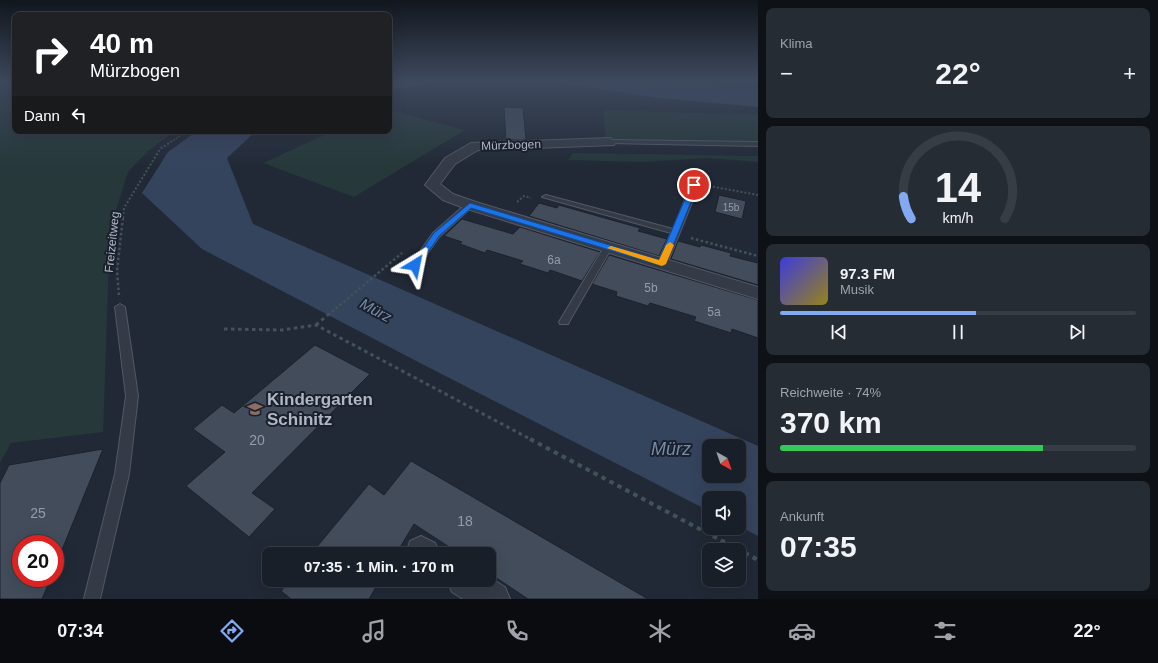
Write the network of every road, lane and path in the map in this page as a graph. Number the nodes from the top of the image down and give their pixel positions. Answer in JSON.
{"nodes":[{"id":1,"x":182,"y":134,"type":"edge"},
{"id":2,"x":610,"y":142,"type":"joint"},
{"id":3,"x":758,"y":144,"type":"edge"},
{"id":4,"x":694,"y":185,"type":"joint"},
{"id":5,"x":758,"y":196,"type":"edge"},
{"id":6,"x":546,"y":197,"type":"dead end"},
{"id":7,"x":470,"y":205,"type":"junction"},
{"id":8,"x":675,"y":233,"type":"junction"},
{"id":9,"x":608,"y":247,"type":"junction"},
{"id":10,"x":758,"y":256,"type":"edge"},
{"id":11,"x":662,"y":264,"type":"junction"},
{"id":12,"x":387,"y":265,"type":"dead end"},
{"id":13,"x":415,"y":265,"type":"dead end"},
{"id":14,"x":758,"y":293,"type":"edge"},
{"id":15,"x":120,"y":307,"type":"joint"},
{"id":16,"x":564,"y":322,"type":"dead end"},
{"id":17,"x":316,"y":325,"type":"junction"},
{"id":18,"x":224,"y":329,"type":"dead end"},
{"id":19,"x":758,"y":560,"type":"edge"},
{"id":20,"x":475,"y":587,"type":"edge"},
{"id":21,"x":92,"y":599,"type":"edge"},
{"id":22,"x":493,"y":599,"type":"edge"}],
"edges":[{"from":1,"to":15,"type":"path","name":"Freizeitweg"},
{"from":2,"to":3,"type":"lane","name":"Mürzbogen"},
{"from":2,"to":7,"type":"street","name":"Mürzbogen"},
{"from":4,"to":5,"type":"path"},
{"from":4,"to":8,"type":"lane"},
{"from":6,"to":8,"type":"lane"},
{"from":7,"to":9,"type":"street","name":"Mürzbogen"},
{"from":7,"to":13,"type":"lane"},
{"from":8,"to":10,"type":"path"},
{"from":8,"to":11,"type":"lane"},
{"from":9,"to":11,"type":"street","name":"Mürzbogen"},
{"from":9,"to":16,"type":"lane"},
{"from":11,"to":14,"type":"street","name":"Mürzbogen"},
{"from":12,"to":17,"type":"path"},
{"from":15,"to":21,"type":"lane"},
{"from":17,"to":18,"type":"path"},
{"from":17,"to":19,"type":"path"},
{"from":20,"to":22,"type":"street"}]}
